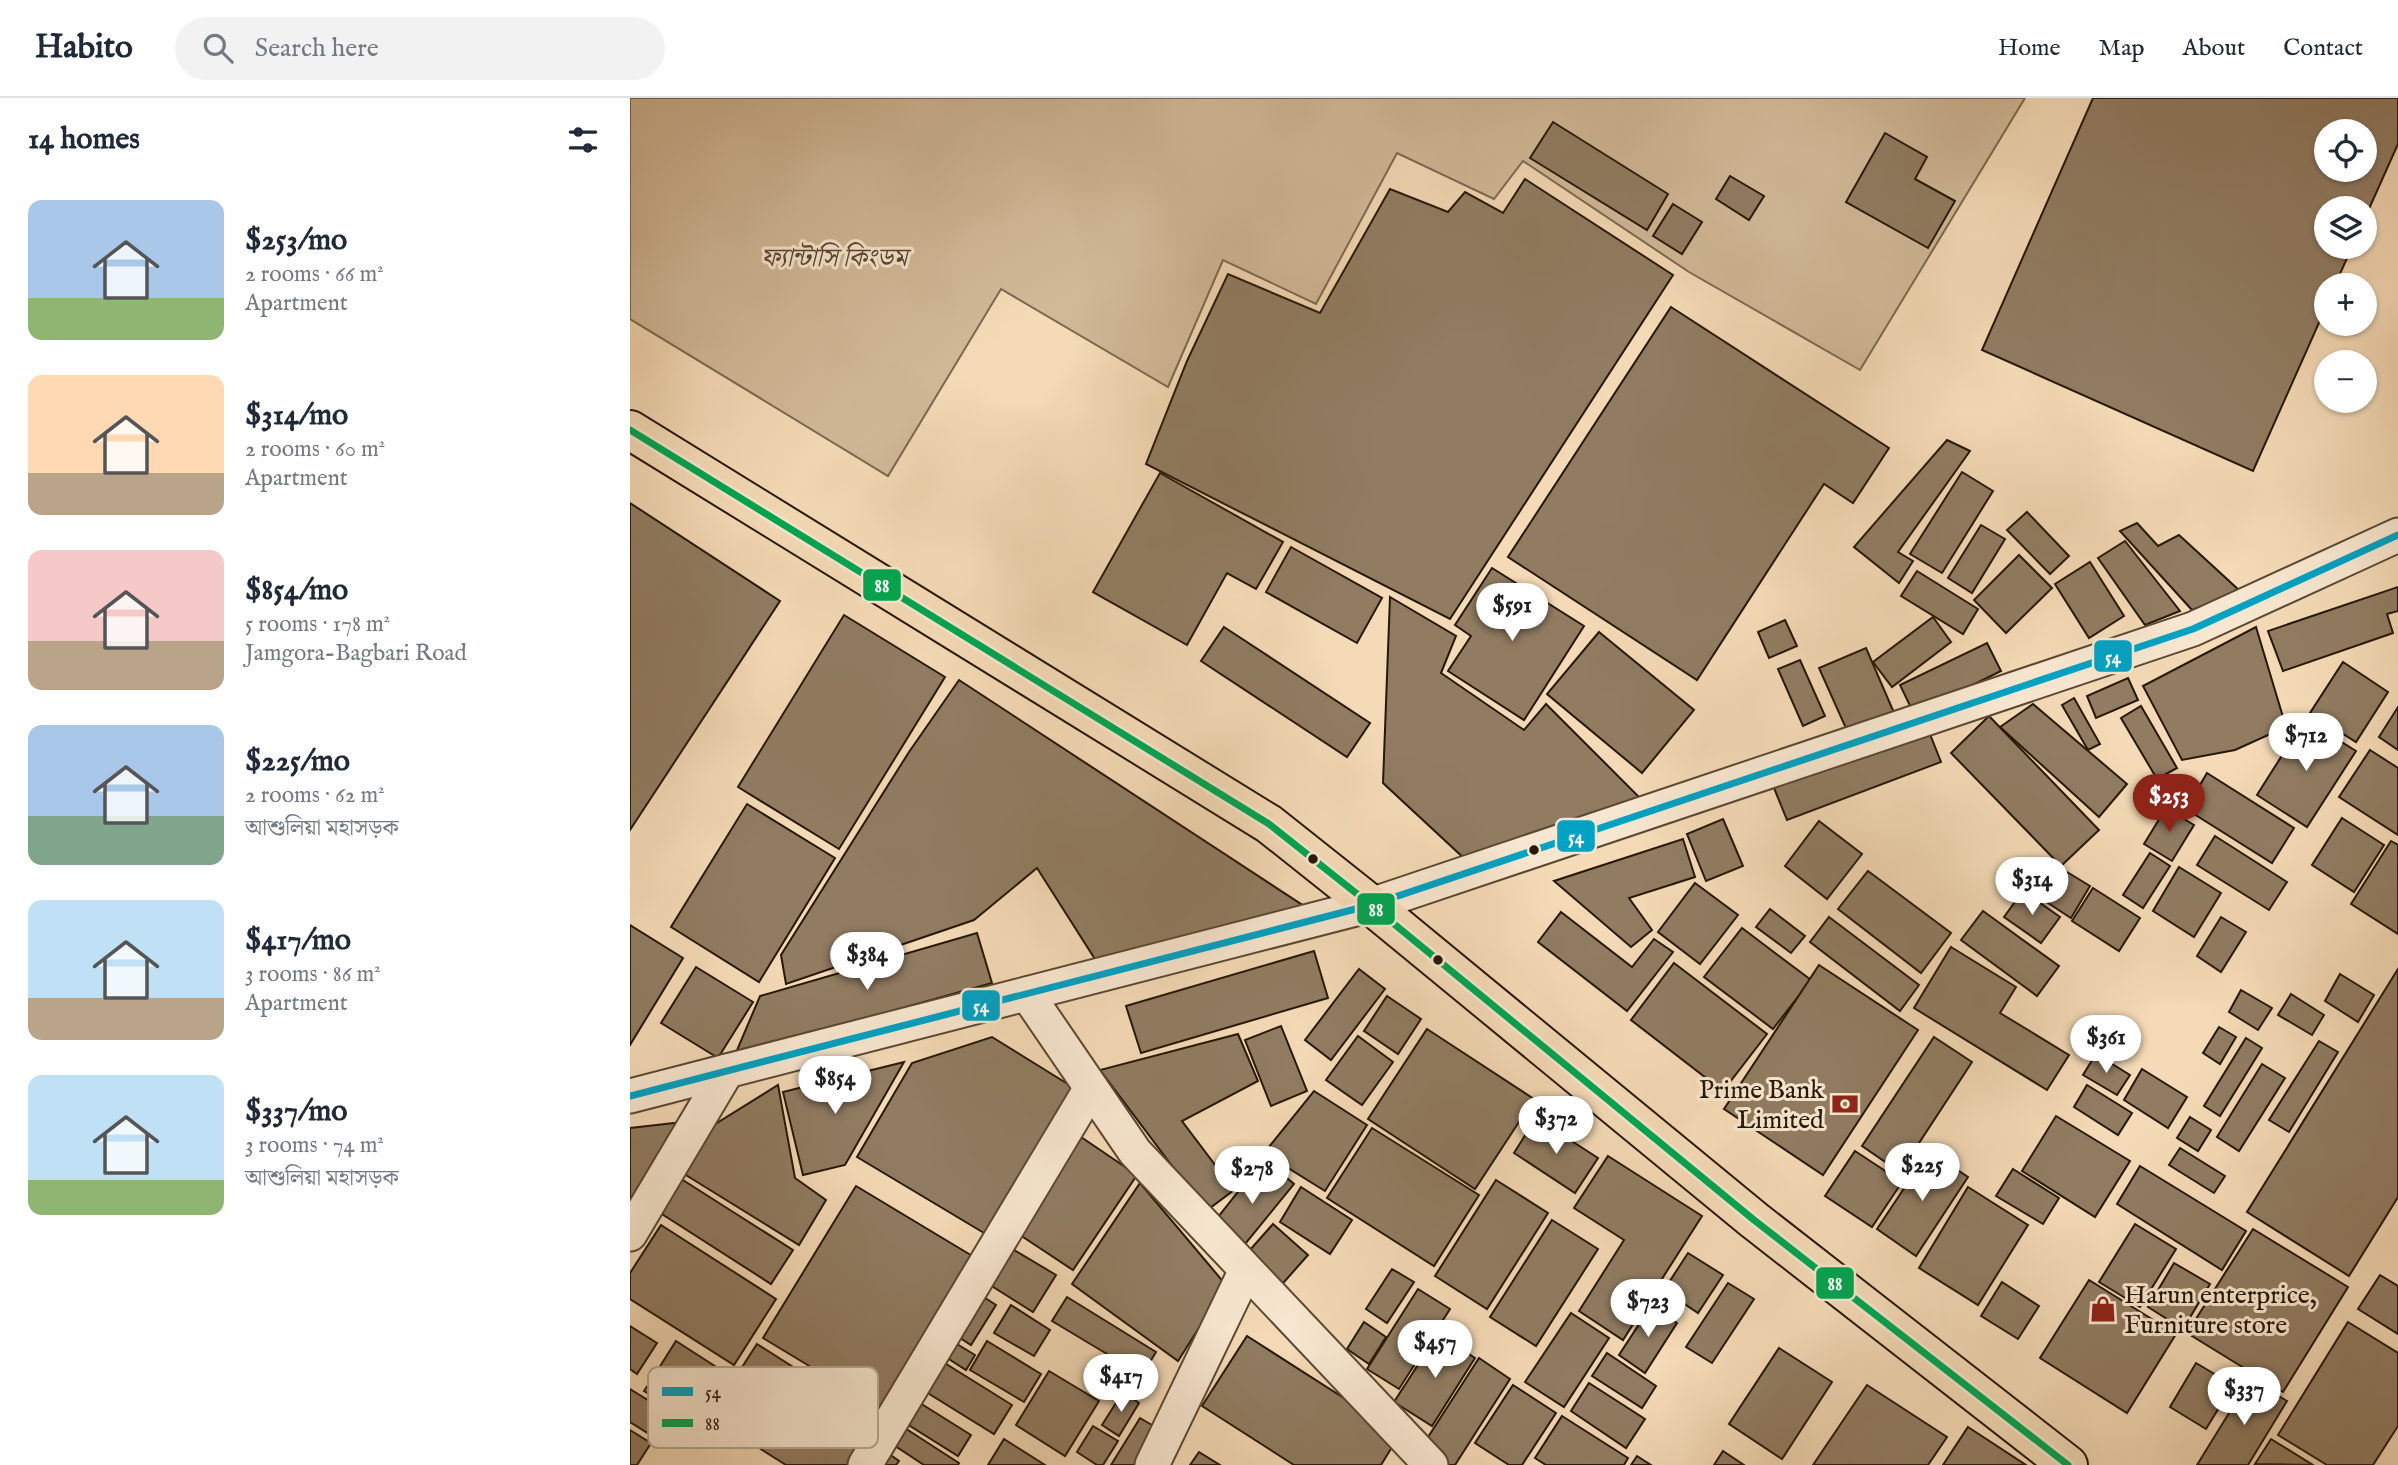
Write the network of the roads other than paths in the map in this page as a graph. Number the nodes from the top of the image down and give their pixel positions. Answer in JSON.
{"nodes":[{"id":1,"x":630,"y":430,"type":"edge"},
{"id":2,"x":2398,"y":535,"type":"edge"},
{"id":3,"x":1371,"y":905,"type":"junction"},
{"id":4,"x":1027,"y":994,"type":"junction"},
{"id":5,"x":727,"y":1071,"type":"junction"},
{"id":6,"x":1091,"y":1088,"type":"junction"},
{"id":7,"x":630,"y":1096,"type":"edge"},
{"id":8,"x":630,"y":1234,"type":"edge"},
{"id":9,"x":1247,"y":1270,"type":"junction"},
{"id":10,"x":878,"y":1443,"type":"edge"},
{"id":11,"x":875,"y":1448,"type":"edge"},
{"id":12,"x":865,"y":1465,"type":"edge"},
{"id":13,"x":1152,"y":1465,"type":"edge"},
{"id":14,"x":1431,"y":1465,"type":"edge"},
{"id":15,"x":2068,"y":1465,"type":"edge"}],
"edges":[{"from":1,"to":3,"type":"highway"},
{"from":2,"to":3,"type":"street"},
{"from":3,"to":4,"type":"street"},
{"from":3,"to":15,"type":"highway"},
{"from":4,"to":5,"type":"street"},
{"from":4,"to":6,"type":"street"},
{"from":5,"to":7,"type":"street"},
{"from":5,"to":8,"type":"street"},
{"from":6,"to":9,"type":"street"},
{"from":6,"to":10,"type":"street"},
{"from":9,"to":13,"type":"street"},
{"from":9,"to":14,"type":"street"},
{"from":11,"to":12,"type":"street"}]}
